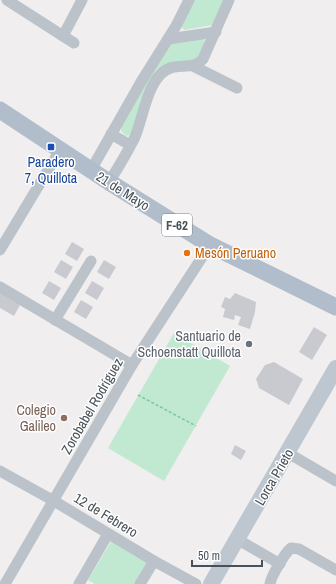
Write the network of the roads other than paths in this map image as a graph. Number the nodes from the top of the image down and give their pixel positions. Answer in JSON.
{"nodes":[{"id":1,"x":7,"y":0,"type":"edge"},
{"id":2,"x":82,"y":0,"type":"edge"},
{"id":3,"x":189,"y":0,"type":"edge"},
{"id":4,"x":229,"y":0,"type":"edge"},
{"id":5,"x":216,"y":32,"type":"junction"},
{"id":6,"x":63,"y":36,"type":"junction"},
{"id":7,"x":168,"y":39,"type":"junction"},
{"id":8,"x":74,"y":43,"type":"dead end"},
{"id":9,"x":193,"y":66,"type":"junction"},
{"id":10,"x":237,"y":88,"type":"dead end"},
{"id":11,"x":0,"y":110,"type":"edge"},
{"id":12,"x":111,"y":134,"type":"junction"},
{"id":13,"x":130,"y":145,"type":"junction"},
{"id":14,"x":60,"y":150,"type":"junction"},
{"id":15,"x":91,"y":170,"type":"junction"},
{"id":16,"x":109,"y":182,"type":"junction"},
{"id":17,"x":210,"y":245,"type":"junction"},
{"id":18,"x":0,"y":250,"type":"edge"},
{"id":19,"x":91,"y":261,"type":"dead end"},
{"id":20,"x":0,"y":287,"type":"edge"},
{"id":21,"x":336,"y":307,"type":"edge"},
{"id":22,"x":55,"y":320,"type":"junction"},
{"id":23,"x":132,"y":365,"type":"junction"},
{"id":24,"x":336,"y":368,"type":"edge"},
{"id":25,"x":288,"y":453,"type":"junction"},
{"id":26,"x":0,"y":470,"type":"edge"},
{"id":27,"x":336,"y":481,"type":"edge"},
{"id":28,"x":54,"y":501,"type":"junction"},
{"id":29,"x":108,"y":534,"type":"junction"},
{"id":30,"x":237,"y":539,"type":"junction"},
{"id":31,"x":154,"y":561,"type":"junction"},
{"id":32,"x":280,"y":564,"type":"junction"},
{"id":33,"x":336,"y":570,"type":"edge"},
{"id":34,"x":5,"y":584,"type":"edge"},
{"id":35,"x":80,"y":584,"type":"edge"},
{"id":36,"x":140,"y":584,"type":"edge"},
{"id":37,"x":196,"y":584,"type":"edge"},
{"id":38,"x":211,"y":584,"type":"edge"},
{"id":39,"x":270,"y":584,"type":"edge"}],
"edges":[{"from":1,"to":6,"type":"street"},
{"from":2,"to":6,"type":"street"},
{"from":3,"to":7,"type":"street"},
{"from":4,"to":5,"type":"street"},
{"from":5,"to":7,"type":"street"},
{"from":5,"to":9,"type":"street"},
{"from":6,"to":8,"type":"street"},
{"from":7,"to":12,"type":"street"},
{"from":9,"to":10,"type":"street"},
{"from":9,"to":13,"type":"street"},
{"from":11,"to":14,"type":"main road","name":"21 de Mayo","number":"F-62"},
{"from":12,"to":13,"type":"street"},
{"from":12,"to":15,"type":"street"},
{"from":13,"to":16,"type":"street"},
{"from":14,"to":15,"type":"main road","name":"21 de Mayo","number":"F-62"},
{"from":14,"to":18,"type":"street"},
{"from":15,"to":16,"type":"main road","name":"21 de Mayo","number":"F-62"},
{"from":16,"to":17,"type":"main road","name":"21 de Mayo","number":"F-62"},
{"from":17,"to":21,"type":"main road","name":"21 de Mayo","number":"F-62"},
{"from":17,"to":23,"type":"street","name":"Zorobabel Rodríguez"},
{"from":19,"to":22,"type":"street"},
{"from":20,"to":22,"type":"street"},
{"from":22,"to":23,"type":"street"},
{"from":23,"to":28,"type":"street","name":"Zorobabel Rodríguez"},
{"from":24,"to":25,"type":"main road","name":"Lorca Prieto"},
{"from":25,"to":27,"type":"street"},
{"from":25,"to":30,"type":"main road","name":"Lorca Prieto"},
{"from":26,"to":28,"type":"street","name":"12 de Febrero"},
{"from":28,"to":29,"type":"street","name":"12 de Febrero"},
{"from":28,"to":34,"type":"street","name":"Zorobabel Rodríguez"},
{"from":29,"to":31,"type":"street","name":"12 de Febrero"},
{"from":29,"to":35,"type":"street"},
{"from":30,"to":32,"type":"street"},
{"from":30,"to":38,"type":"main road","name":"Lorca Prieto"},
{"from":31,"to":36,"type":"street"},
{"from":31,"to":37,"type":"street","name":"12 de Febrero"},
{"from":32,"to":33,"type":"street"},
{"from":32,"to":39,"type":"street"}]}
